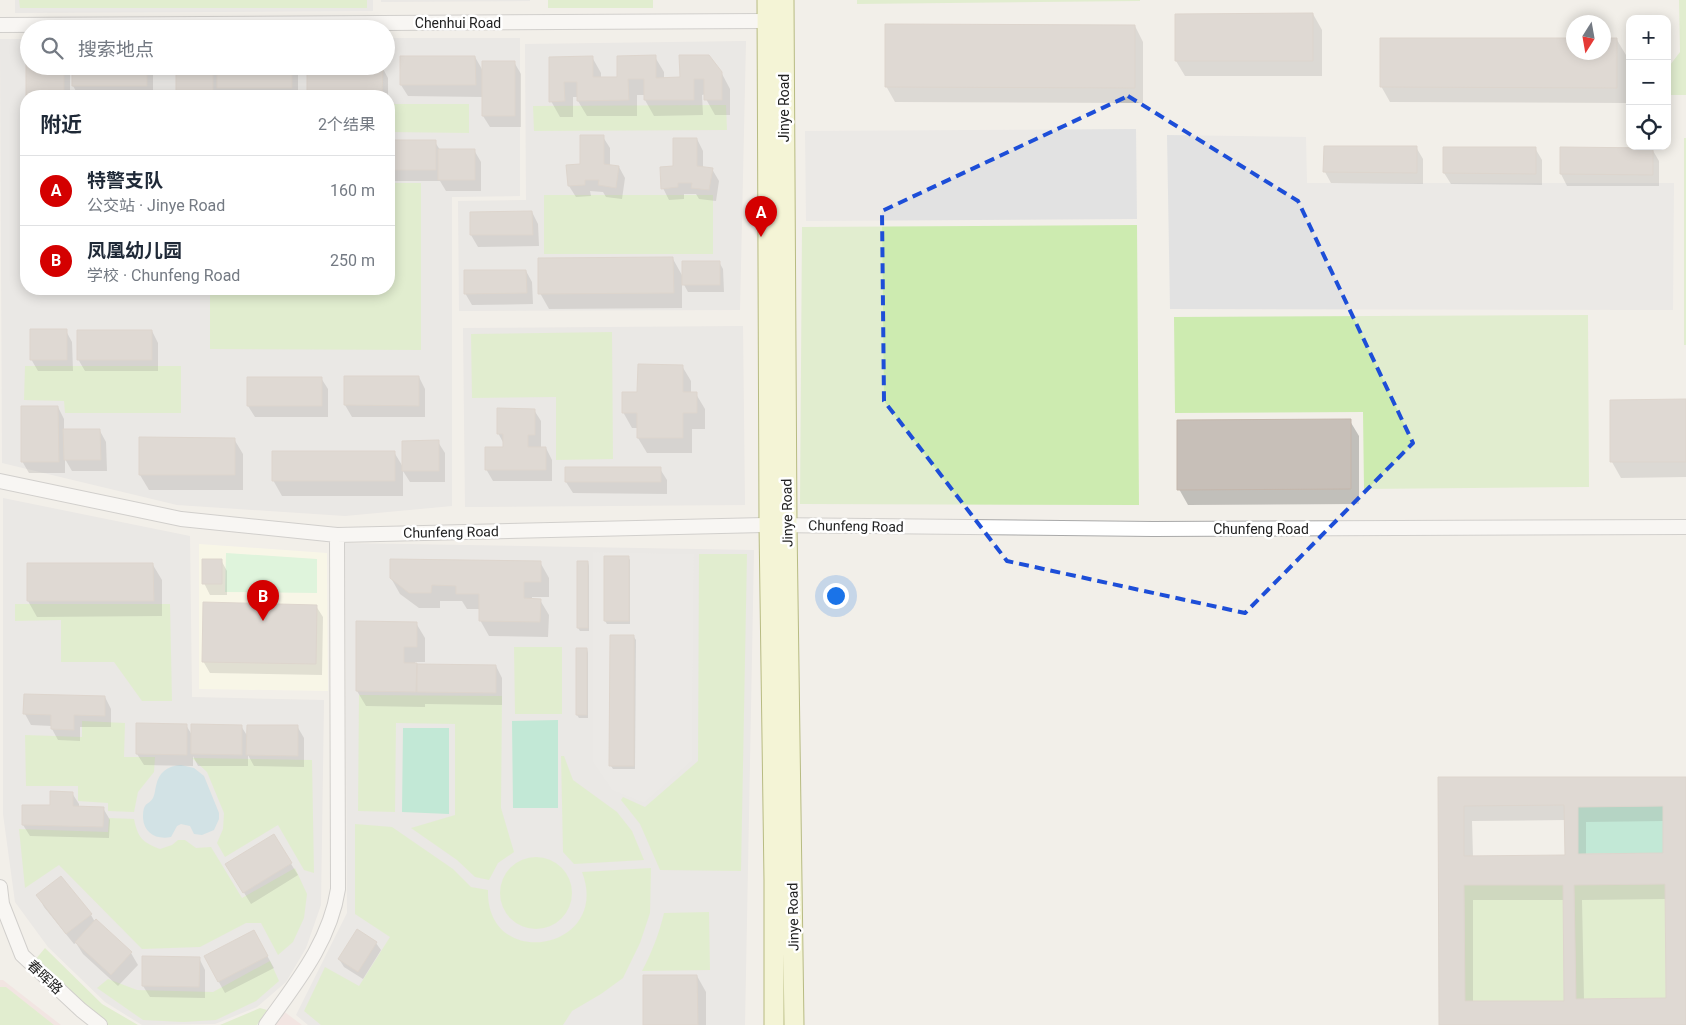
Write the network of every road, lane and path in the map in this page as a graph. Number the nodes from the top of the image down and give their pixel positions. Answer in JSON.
{"nodes":[{"id":1,"x":766,"y":0,"type":"edge"},
{"id":2,"x":784,"y":0,"type":"edge"},
{"id":3,"x":767,"y":21,"type":"junction"},
{"id":4,"x":395,"y":23,"type":"edge"},
{"id":5,"x":0,"y":25,"type":"edge"},
{"id":6,"x":20,"y":25,"type":"edge"},
{"id":7,"x":0,"y":481,"type":"edge"},
{"id":8,"x":778,"y":525,"type":"junction"},
{"id":9,"x":1686,"y":527,"type":"edge"},
{"id":10,"x":337,"y":535,"type":"junction"},
{"id":11,"x":0,"y":887,"type":"edge"},
{"id":12,"x":100,"y":1025,"type":"edge"},
{"id":13,"x":266,"y":1025,"type":"edge"},
{"id":14,"x":774,"y":1025,"type":"edge"},
{"id":15,"x":794,"y":1025,"type":"edge"}],
"edges":[{"from":1,"to":3,"type":"main road","name":"Jinye Road"},
{"from":2,"to":8,"type":"main road","name":"Jinye Road"},
{"from":3,"to":4,"type":"street","name":"Chenhui Road"},
{"from":3,"to":8,"type":"main road","name":"Jinye Road"},
{"from":5,"to":6,"type":"street","name":"Chenhui Road"},
{"from":7,"to":10,"type":"street","name":"Chunfeng Road"},
{"from":8,"to":9,"type":"street","name":"Chunfeng Road"},
{"from":8,"to":10,"type":"street","name":"Chunfeng Road"},
{"from":8,"to":14,"type":"main road","name":"Jinye Road"},
{"from":8,"to":15,"type":"main road","name":"Jinye Road"},
{"from":10,"to":13,"type":"street"},
{"from":11,"to":12,"type":"street","name":"春晖路"}]}
